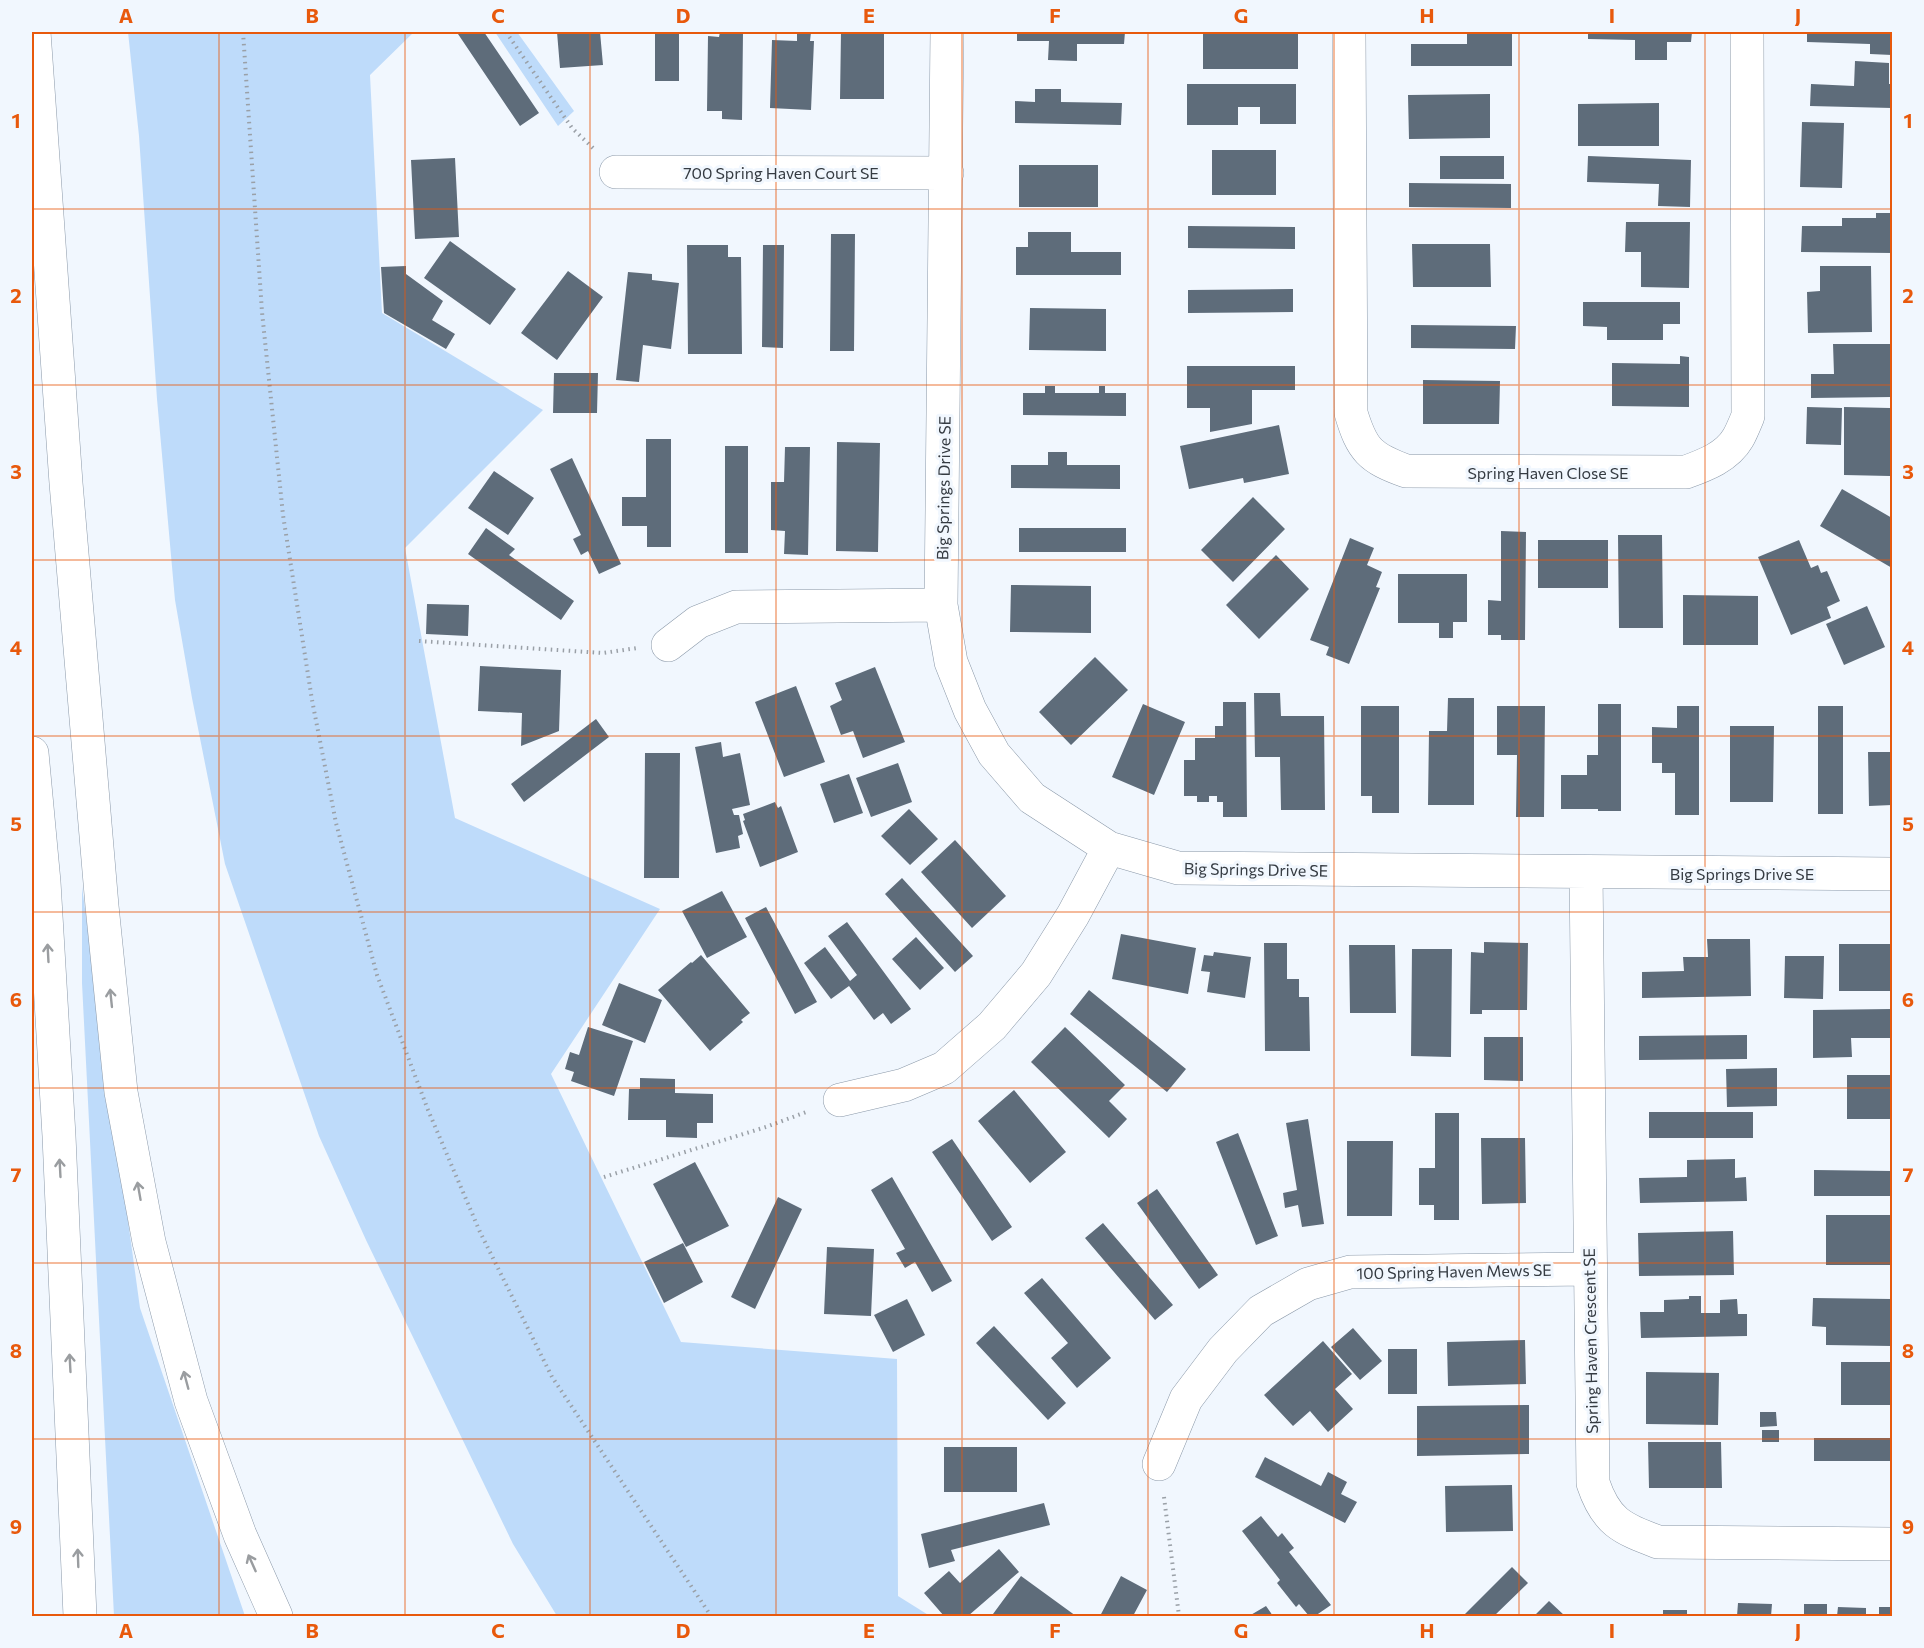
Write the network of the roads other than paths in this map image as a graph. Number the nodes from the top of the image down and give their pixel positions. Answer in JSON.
{"nodes":[{"id":1,"x":34,"y":32,"type":"edge"},
{"id":2,"x":947,"y":32,"type":"edge"},
{"id":3,"x":1349,"y":32,"type":"edge"},
{"id":4,"x":1747,"y":32,"type":"edge"},
{"id":5,"x":616,"y":172,"type":"road end"},
{"id":6,"x":947,"y":173,"type":"junction"},
{"id":7,"x":941,"y":606,"type":"junction"},
{"id":8,"x":668,"y":645,"type":"road end"},
{"id":9,"x":32,"y":753,"type":"edge"},
{"id":10,"x":1109,"y":848,"type":"junction"},
{"id":11,"x":1586,"y":872,"type":"junction"},
{"id":12,"x":1893,"y":874,"type":"edge"},
{"id":13,"x":840,"y":1100,"type":"road end"},
{"id":14,"x":1589,"y":1269,"type":"junction"},
{"id":15,"x":1159,"y":1464,"type":"road end"},
{"id":16,"x":1893,"y":1544,"type":"edge"},
{"id":17,"x":80,"y":1617,"type":"edge"},
{"id":18,"x":276,"y":1617,"type":"edge"}],
"edges":[{"from":18,"to":1,"type":"main road","one_way":true},
{"from":2,"to":6,"type":"main road","name":"Big Springs Drive SE"},
{"from":3,"to":4,"type":"main road","name":"Spring Haven Close SE"},
{"from":5,"to":6,"type":"main road","name":"700 Spring Haven Court SE"},
{"from":6,"to":7,"type":"main road","name":"Big Springs Drive SE"},
{"from":7,"to":8,"type":"main road"},
{"from":7,"to":10,"type":"main road","name":"Big Springs Drive SE"},
{"from":17,"to":9,"type":"main road","one_way":true},
{"from":10,"to":11,"type":"main road","name":"Big Springs Drive SE"},
{"from":10,"to":13,"type":"main road"},
{"from":11,"to":12,"type":"main road","name":"Big Springs Drive SE"},
{"from":11,"to":14,"type":"main road","name":"Spring Haven Crescent SE"},
{"from":14,"to":15,"type":"main road","name":"100 Spring Haven Mews SE"},
{"from":14,"to":16,"type":"main road","name":"Spring Haven Crescent SE"}]}
